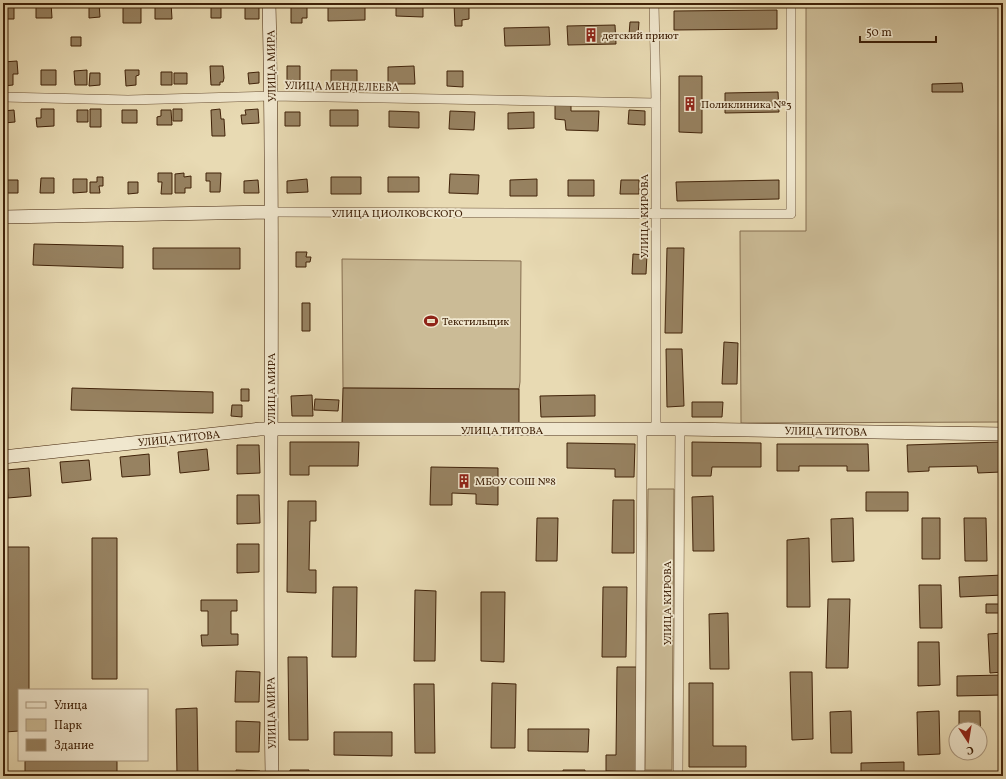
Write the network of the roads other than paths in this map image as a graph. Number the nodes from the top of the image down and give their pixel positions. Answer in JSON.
{"nodes":[{"id":1,"x":270,"y":3,"type":"edge"},
{"id":2,"x":654,"y":3,"type":"edge"},
{"id":3,"x":791,"y":3,"type":"edge"},
{"id":4,"x":272,"y":96,"type":"junction"},
{"id":5,"x":3,"y":97,"type":"edge"},
{"id":6,"x":656,"y":103,"type":"junction"},
{"id":7,"x":272,"y":212,"type":"junction"},
{"id":8,"x":655,"y":214,"type":"junction"},
{"id":9,"x":3,"y":217,"type":"edge"},
{"id":10,"x":270,"y":429,"type":"junction"},
{"id":11,"x":642,"y":430,"type":"junction"},
{"id":12,"x":656,"y":430,"type":"junction"},
{"id":13,"x":680,"y":430,"type":"junction"},
{"id":14,"x":1003,"y":434,"type":"edge"},
{"id":15,"x":3,"y":457,"type":"edge"},
{"id":16,"x":272,"y":776,"type":"edge"},
{"id":17,"x":640,"y":776,"type":"edge"},
{"id":18,"x":678,"y":776,"type":"edge"}],
"edges":[{"from":1,"to":4,"type":"street","name":"УЛИЦА МИРА"},
{"from":2,"to":6,"type":"street","name":"УЛИЦА КИРОВА"},
{"from":3,"to":8,"type":"street","name":"УЛИЦА ЦИОЛКОВСКОГО"},
{"from":4,"to":5,"type":"street","name":"УЛИЦА МЕНДЕЛЕЕВА"},
{"from":4,"to":6,"type":"street","name":"УЛИЦА МЕНДЕЛЕЕВА"},
{"from":4,"to":7,"type":"street","name":"УЛИЦА МИРА"},
{"from":6,"to":8,"type":"street","name":"УЛИЦА КИРОВА"},
{"from":7,"to":8,"type":"street","name":"УЛИЦА ЦИОЛКОВСКОГО"},
{"from":7,"to":9,"type":"street","name":"УЛИЦА ЦИОЛКОВСКОГО"},
{"from":7,"to":10,"type":"street","name":"УЛИЦА МИРА"},
{"from":8,"to":12,"type":"street","name":"УЛИЦА КИРОВА"},
{"from":10,"to":11,"type":"street","name":"УЛИЦА ТИТОВА"},
{"from":10,"to":15,"type":"street","name":"УЛИЦА ТИТОВА"},
{"from":10,"to":16,"type":"street","name":"УЛИЦА МИРА"},
{"from":11,"to":12,"type":"street","name":"УЛИЦА ТИТОВА"},
{"from":11,"to":17,"type":"street"},
{"from":12,"to":13,"type":"street","name":"УЛИЦА ТИТОВА"},
{"from":13,"to":14,"type":"street","name":"УЛИЦА ТИТОВА"},
{"from":13,"to":18,"type":"street","name":"УЛИЦА КИРОВА"}]}
